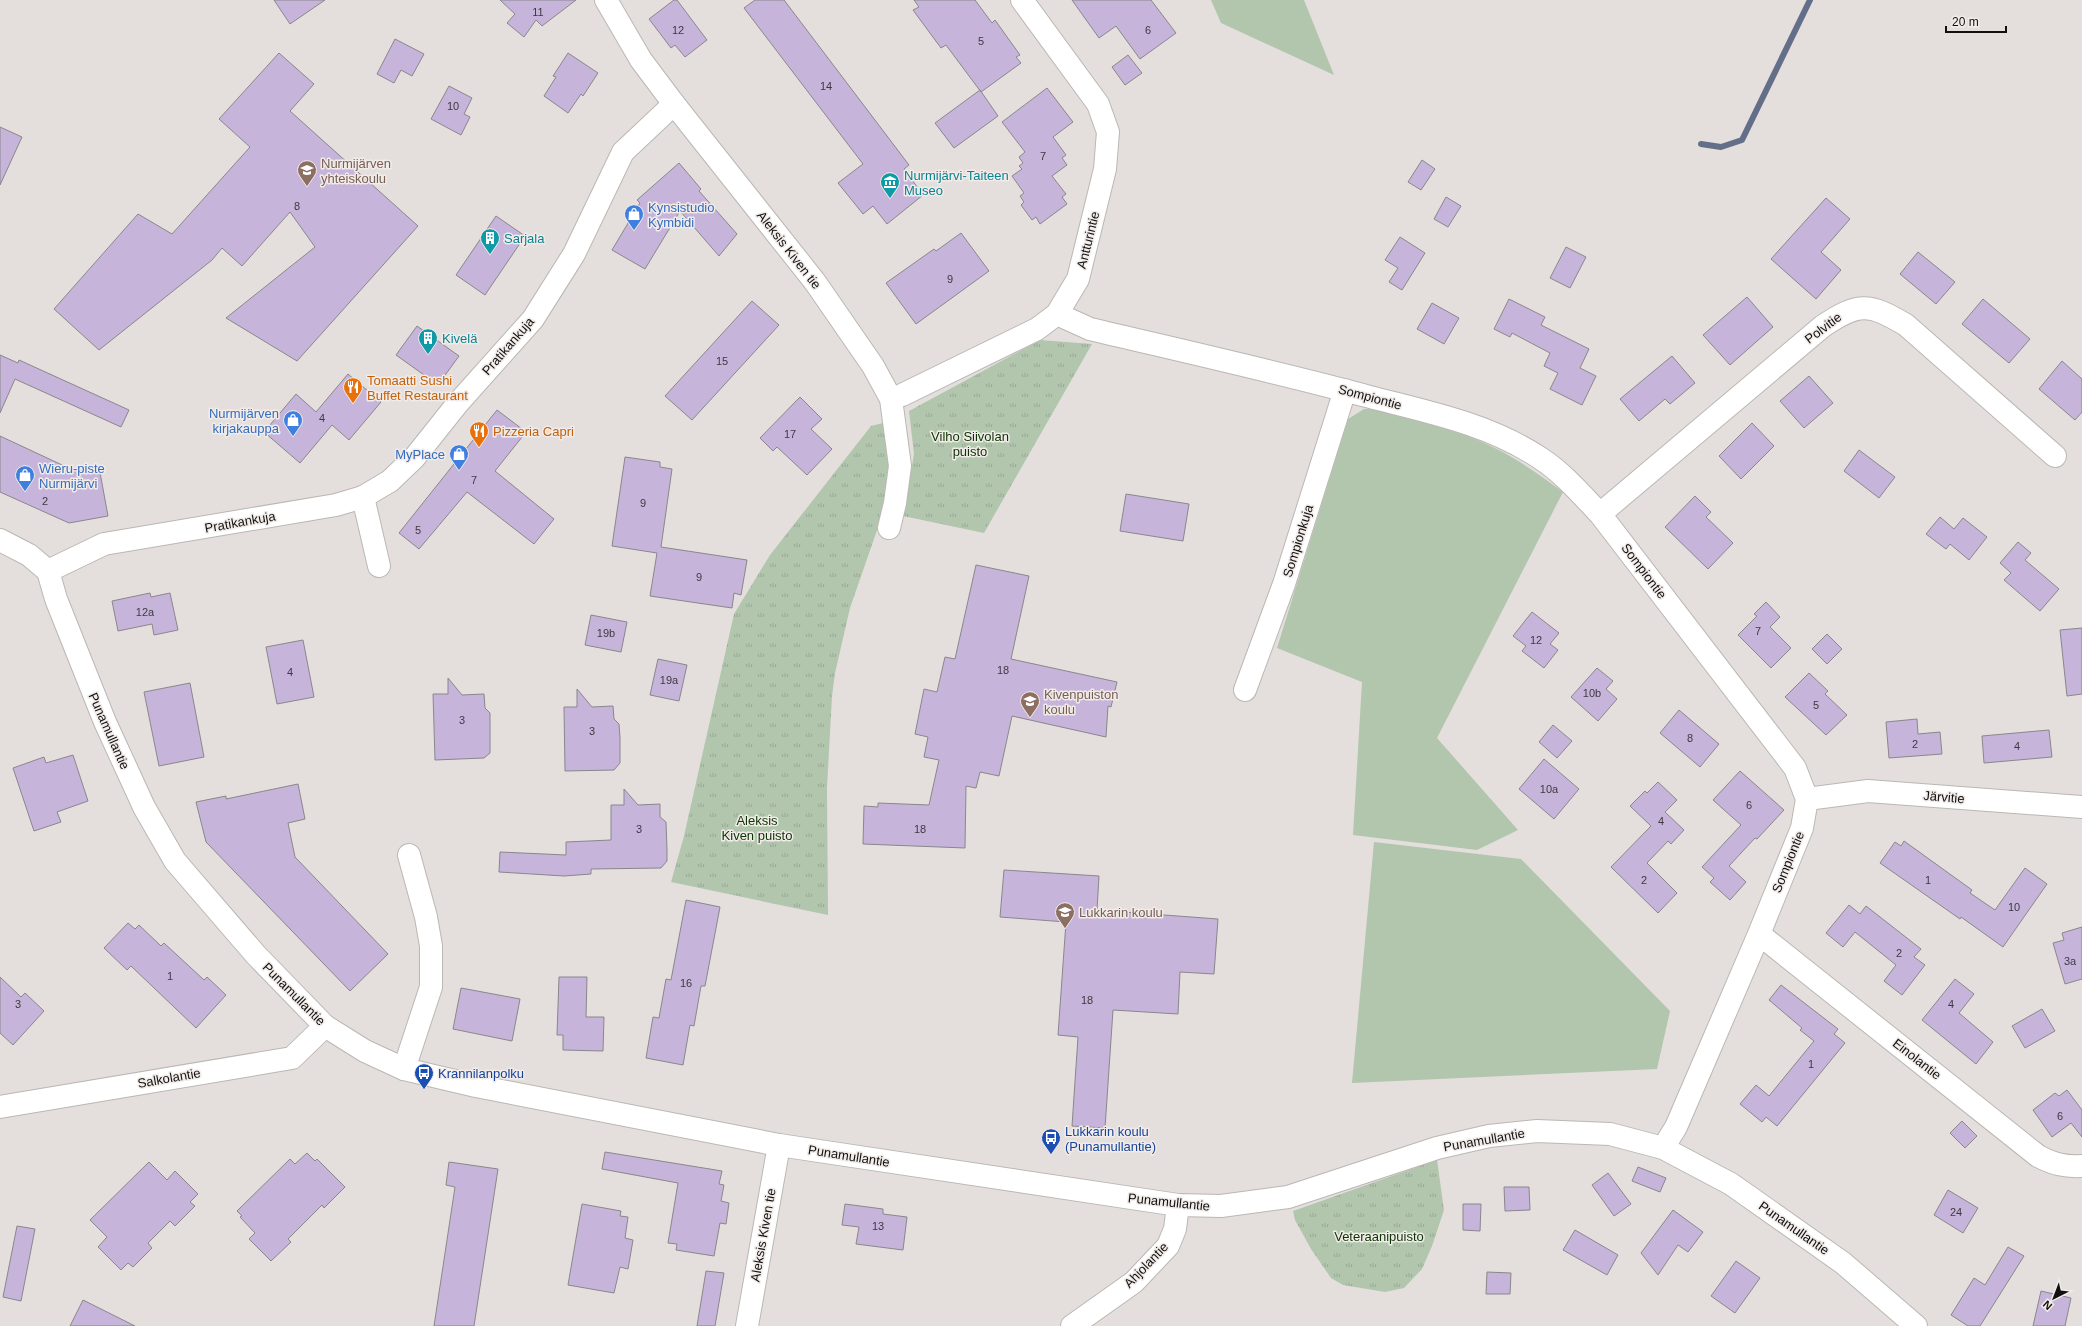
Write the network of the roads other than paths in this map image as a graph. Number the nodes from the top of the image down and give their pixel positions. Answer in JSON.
{"nodes":[{"id":1,"x":606,"y":0,"type":"edge"},
{"id":2,"x":1022,"y":0,"type":"edge"},
{"id":3,"x":674,"y":104,"type":"junction"},
{"id":4,"x":1057,"y":314,"type":"junction"},
{"id":5,"x":1345,"y":390,"type":"junction"},
{"id":6,"x":891,"y":399,"type":"junction"},
{"id":7,"x":2055,"y":456,"type":"dead end"},
{"id":8,"x":363,"y":497,"type":"junction"},
{"id":9,"x":1600,"y":514,"type":"junction"},
{"id":10,"x":889,"y":528,"type":"dead end"},
{"id":11,"x":0,"y":540,"type":"edge"},
{"id":12,"x":378,"y":566,"type":"dead end"},
{"id":13,"x":48,"y":571,"type":"junction"},
{"id":14,"x":1245,"y":690,"type":"dead end"},
{"id":15,"x":1807,"y":799,"type":"junction"},
{"id":16,"x":2082,"y":807,"type":"edge"},
{"id":17,"x":409,"y":855,"type":"dead end"},
{"id":18,"x":1759,"y":934,"type":"junction"},
{"id":19,"x":325,"y":1026,"type":"junction"},
{"id":20,"x":404,"y":1069,"type":"junction"},
{"id":21,"x":0,"y":1107,"type":"edge"},
{"id":22,"x":779,"y":1145,"type":"junction"},
{"id":23,"x":1663,"y":1148,"type":"junction"},
{"id":24,"x":2082,"y":1166,"type":"edge"},
{"id":25,"x":1178,"y":1205,"type":"junction"},
{"id":26,"x":747,"y":1326,"type":"edge"},
{"id":27,"x":1072,"y":1326,"type":"edge"},
{"id":28,"x":1916,"y":1326,"type":"edge"}],
"edges":[{"from":1,"to":3,"type":"street","name":"Aleksis Kiven tie"},
{"from":2,"to":4,"type":"street","name":"Antturintie"},
{"from":3,"to":6,"type":"street","name":"Aleksis Kiven tie"},
{"from":3,"to":8,"type":"street","name":"Pratikankuja"},
{"from":4,"to":5,"type":"street","name":"Sompiontie"},
{"from":4,"to":6,"type":"street","name":"Antturintie"},
{"from":5,"to":9,"type":"street","name":"Sompiontie"},
{"from":5,"to":14,"type":"street","name":"Sompionkuja"},
{"from":6,"to":10,"type":"street","name":"Aleksis Kiven tie"},
{"from":7,"to":9,"type":"street","name":"Polvitie"},
{"from":8,"to":12,"type":"street"},
{"from":8,"to":13,"type":"street","name":"Pratikankuja"},
{"from":9,"to":15,"type":"street","name":"Sompiontie"},
{"from":11,"to":13,"type":"street"},
{"from":13,"to":19,"type":"street","name":"Punamullantie"},
{"from":15,"to":16,"type":"street","name":"Järvitie"},
{"from":15,"to":18,"type":"street","name":"Sompiontie"},
{"from":17,"to":20,"type":"street"},
{"from":18,"to":23,"type":"street","name":"Sompiontie"},
{"from":18,"to":24,"type":"street","name":"Einolantie"},
{"from":19,"to":20,"type":"street","name":"Punamullantie"},
{"from":19,"to":21,"type":"street","name":"Salkolantie"},
{"from":20,"to":22,"type":"street","name":"Punamullantie"},
{"from":22,"to":25,"type":"street","name":"Punamullantie"},
{"from":22,"to":26,"type":"street","name":"Aleksis Kiven tie"},
{"from":23,"to":25,"type":"street","name":"Punamullantie"},
{"from":23,"to":28,"type":"street","name":"Punamullantie"},
{"from":25,"to":27,"type":"street","name":"Ahjolantie"}]}
